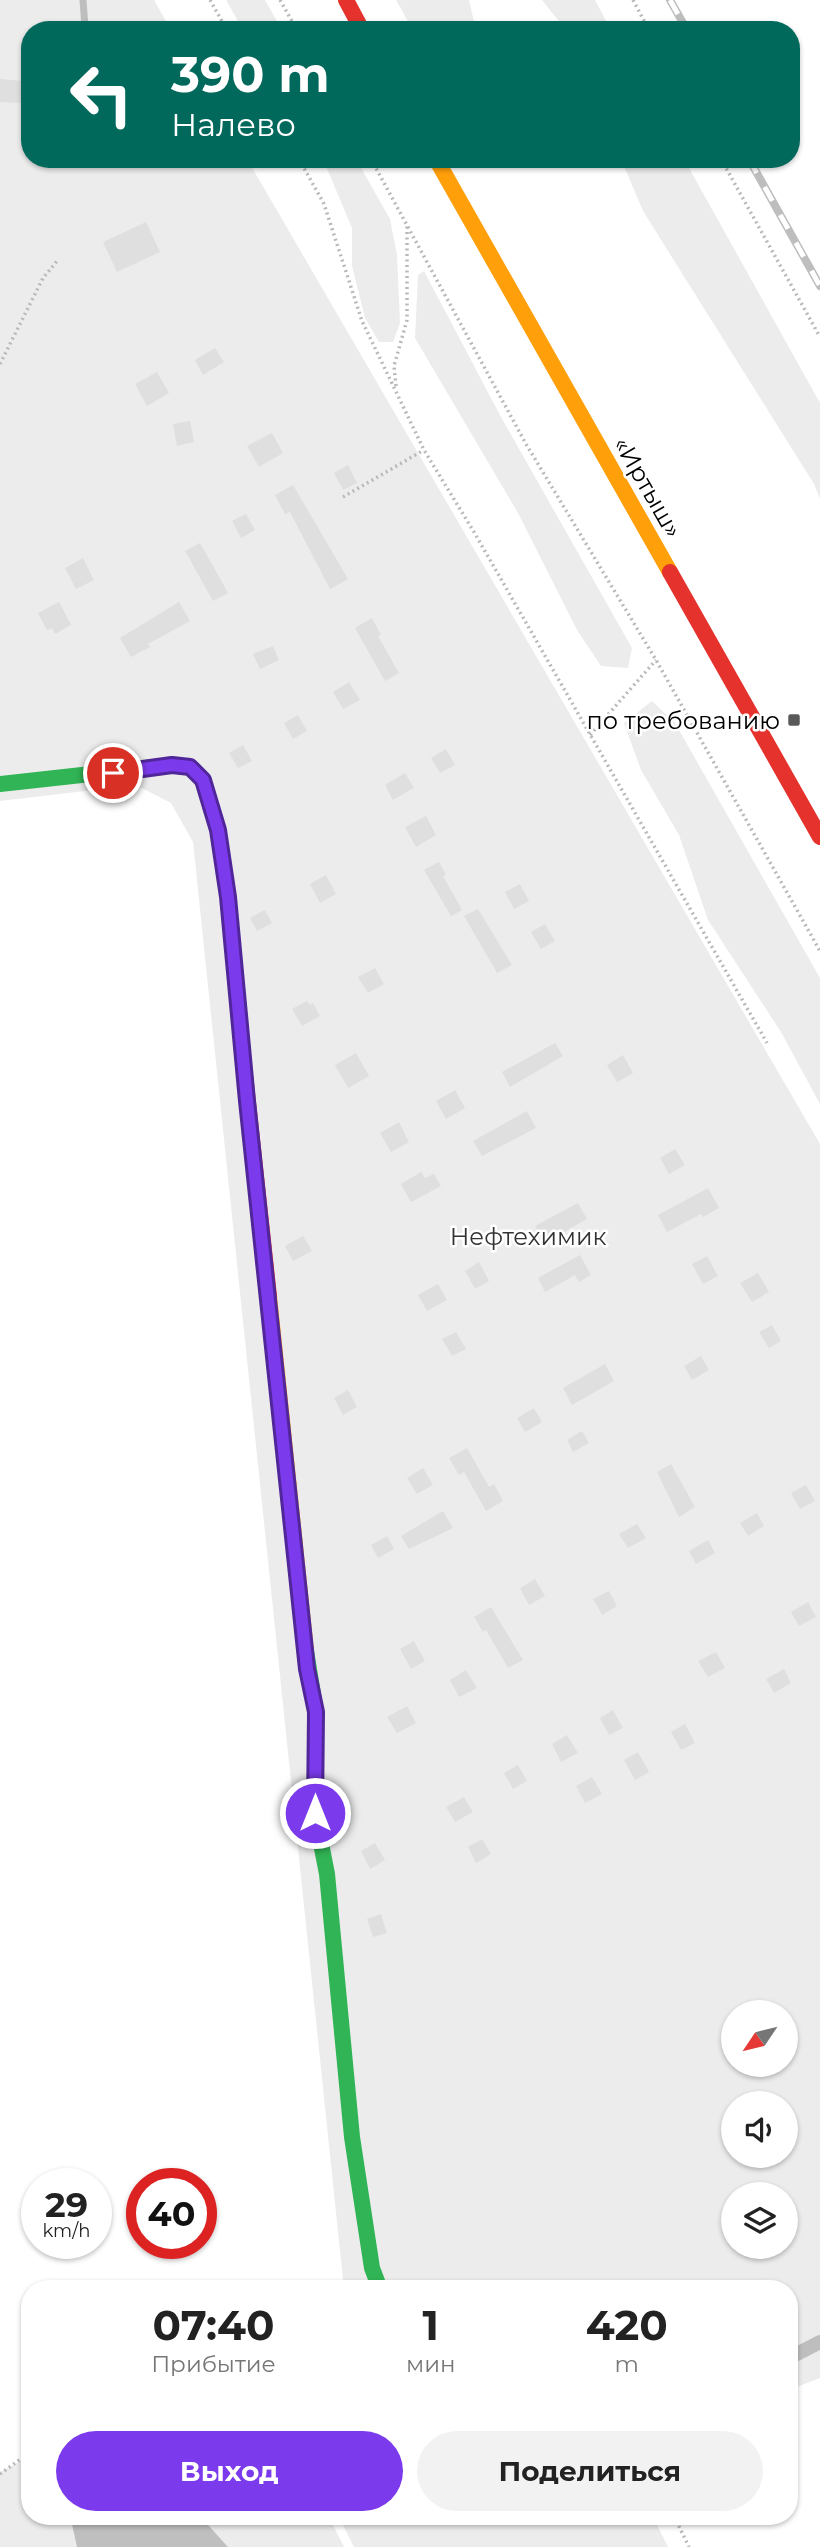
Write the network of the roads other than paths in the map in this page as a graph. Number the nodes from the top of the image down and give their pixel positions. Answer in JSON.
{"nodes":[{"id":1,"x":83,"y":0,"type":"edge"},
{"id":2,"x":345,"y":0,"type":"edge"},
{"id":3,"x":85,"y":21,"type":"edge"},
{"id":4,"x":357,"y":21,"type":"edge"},
{"id":5,"x":441,"y":168,"type":"edge"},
{"id":6,"x":0,"y":784,"type":"edge"},
{"id":7,"x":820,"y":837,"type":"edge"},
{"id":8,"x":377,"y":2280,"type":"edge"},
{"id":9,"x":820,"y":2342,"type":"edge"},
{"id":10,"x":798,"y":2353,"type":"edge"}],
"edges":[{"from":1,"to":3,"type":"lane"},
{"from":2,"to":4,"type":"street"},
{"from":5,"to":7,"type":"street","name":"«Иртыш»"},
{"from":6,"to":8,"type":"street"},
{"from":9,"to":10,"type":"street"}]}
